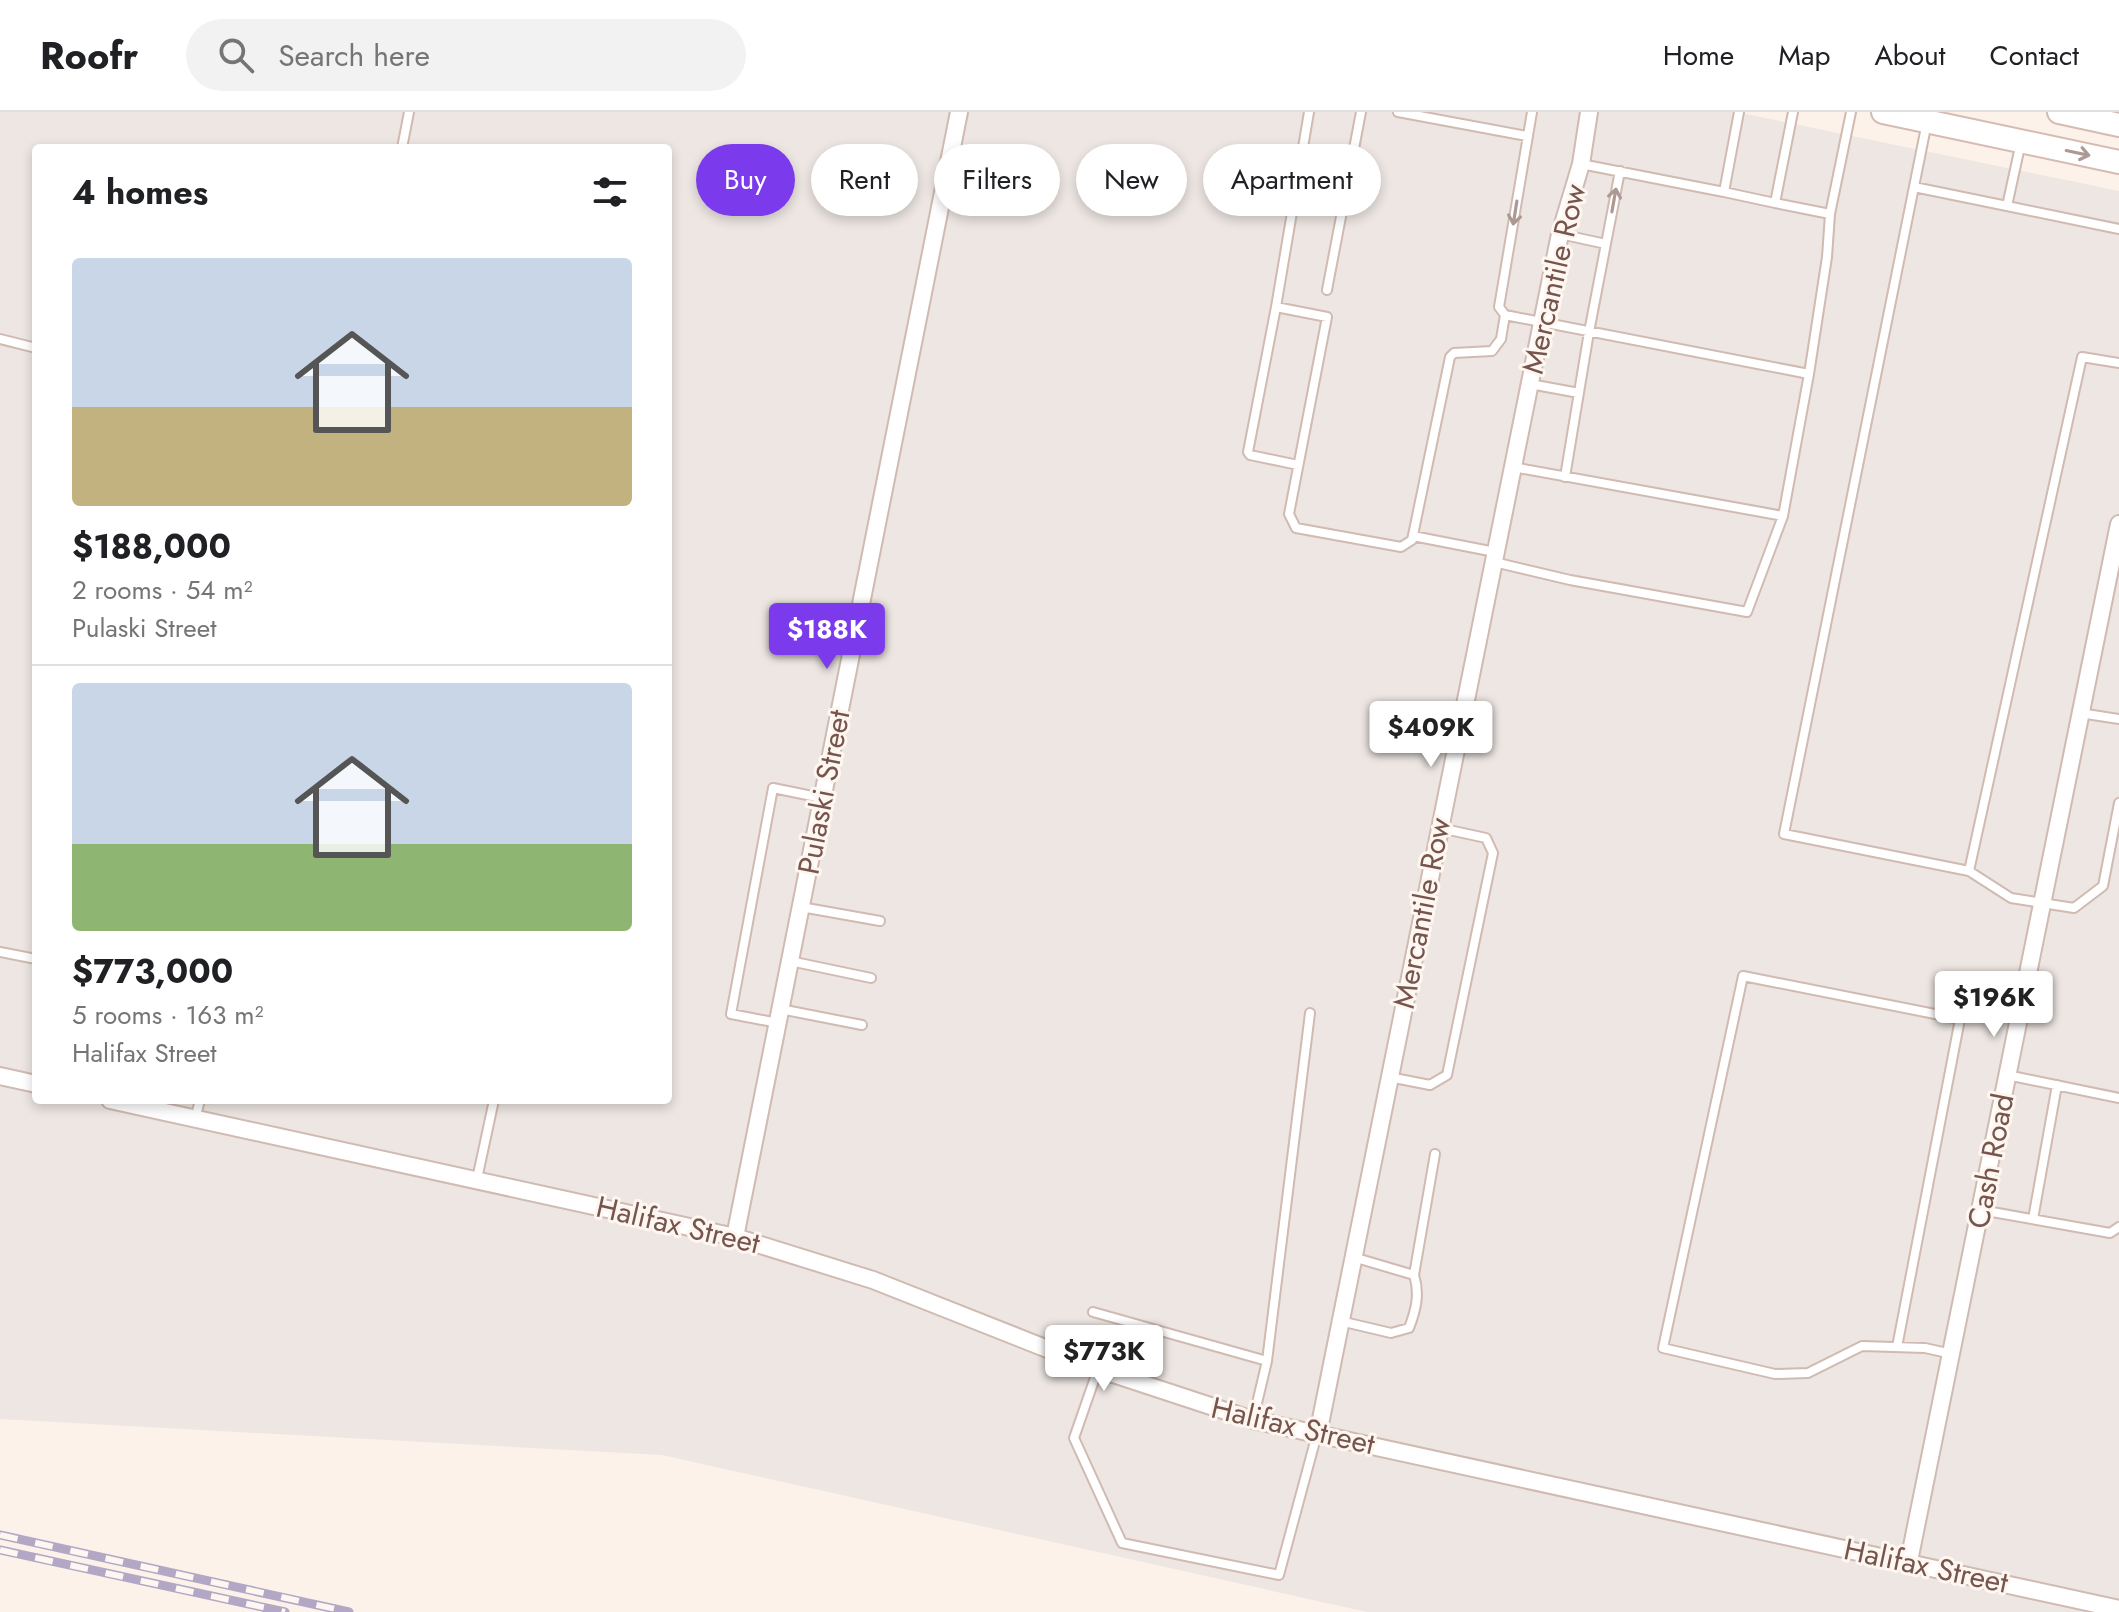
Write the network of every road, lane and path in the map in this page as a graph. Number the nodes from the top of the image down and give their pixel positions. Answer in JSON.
{"nodes":[{"id":1,"x":409,"y":112,"type":"edge"},
{"id":2,"x":959,"y":112,"type":"edge"},
{"id":3,"x":1309,"y":112,"type":"edge"},
{"id":4,"x":1361,"y":112,"type":"edge"},
{"id":5,"x":1398,"y":112,"type":"edge"},
{"id":6,"x":1532,"y":112,"type":"edge"},
{"id":7,"x":1589,"y":112,"type":"edge"},
{"id":8,"x":1739,"y":112,"type":"edge"},
{"id":9,"x":1793,"y":112,"type":"edge"},
{"id":10,"x":1851,"y":112,"type":"edge"},
{"id":11,"x":1883,"y":112,"type":"edge"},
{"id":12,"x":2059,"y":112,"type":"edge"},
{"id":13,"x":1941,"y":120,"type":"edge"},
{"id":14,"x":2119,"y":125,"type":"edge"},
{"id":15,"x":1527,"y":136,"type":"junction"},
{"id":16,"x":2021,"y":142,"type":"junction"},
{"id":17,"x":403,"y":144,"type":"edge"},
{"id":18,"x":2119,"y":162,"type":"edge"},
{"id":19,"x":1581,"y":164,"type":"junction"},
{"id":20,"x":1620,"y":171,"type":"junction"},
{"id":21,"x":1914,"y":187,"type":"junction"},
{"id":22,"x":1724,"y":192,"type":"junction"},
{"id":23,"x":1775,"y":203,"type":"junction"},
{"id":24,"x":2007,"y":206,"type":"junction"},
{"id":25,"x":1830,"y":214,"type":"junction"},
{"id":26,"x":2119,"y":229,"type":"edge"},
{"id":27,"x":1560,"y":234,"type":"junction"},
{"id":28,"x":1606,"y":244,"type":"junction"},
{"id":29,"x":1327,"y":290,"type":"dead end"},
{"id":30,"x":1276,"y":307,"type":"junction"},
{"id":31,"x":1505,"y":315,"type":"junction"},
{"id":32,"x":1542,"y":323,"type":"junction"},
{"id":33,"x":1589,"y":332,"type":"junction"},
{"id":34,"x":0,"y":339,"type":"edge"},
{"id":35,"x":32,"y":347,"type":"edge"},
{"id":36,"x":2119,"y":363,"type":"edge"},
{"id":37,"x":1809,"y":374,"type":"junction"},
{"id":38,"x":1530,"y":384,"type":"junction"},
{"id":39,"x":1579,"y":393,"type":"junction"},
{"id":40,"x":1298,"y":465,"type":"junction"},
{"id":41,"x":1513,"y":467,"type":"junction"},
{"id":42,"x":1565,"y":477,"type":"junction"},
{"id":43,"x":1783,"y":516,"type":"junction"},
{"id":44,"x":2119,"y":529,"type":"edge"},
{"id":45,"x":1413,"y":536,"type":"junction"},
{"id":46,"x":1494,"y":557,"type":"junction"},
{"id":47,"x":2080,"y":713,"type":"junction"},
{"id":48,"x":2119,"y":719,"type":"edge"},
{"id":49,"x":823,"y":798,"type":"junction"},
{"id":50,"x":2119,"y":803,"type":"edge"},
{"id":51,"x":1439,"y":827,"type":"junction"},
{"id":52,"x":1969,"y":871,"type":"junction"},
{"id":53,"x":2042,"y":904,"type":"junction"},
{"id":54,"x":801,"y":907,"type":"junction"},
{"id":55,"x":880,"y":921,"type":"dead end"},
{"id":56,"x":0,"y":952,"type":"edge"},
{"id":57,"x":32,"y":958,"type":"edge"},
{"id":58,"x":790,"y":961,"type":"junction"},
{"id":59,"x":871,"y":978,"type":"dead end"},
{"id":60,"x":1310,"y":1013,"type":"dead end"},
{"id":61,"x":779,"y":1016,"type":"junction"},
{"id":62,"x":862,"y":1025,"type":"dead end"},
{"id":63,"x":2007,"y":1075,"type":"junction"},
{"id":64,"x":0,"y":1076,"type":"edge"},
{"id":65,"x":1389,"y":1077,"type":"junction"},
{"id":66,"x":32,"y":1083,"type":"edge"},
{"id":67,"x":2057,"y":1085,"type":"junction"},
{"id":68,"x":2119,"y":1098,"type":"edge"},
{"id":69,"x":128,"y":1104,"type":"edge"},
{"id":70,"x":199,"y":1104,"type":"edge"},
{"id":71,"x":493,"y":1104,"type":"edge"},
{"id":72,"x":195,"y":1119,"type":"junction"},
{"id":73,"x":1435,"y":1154,"type":"dead end"},
{"id":74,"x":477,"y":1179,"type":"junction"},
{"id":75,"x":1981,"y":1210,"type":"junction"},
{"id":76,"x":2033,"y":1219,"type":"junction"},
{"id":77,"x":2119,"y":1227,"type":"edge"},
{"id":78,"x":735,"y":1237,"type":"junction"},
{"id":79,"x":1352,"y":1256,"type":"junction"},
{"id":80,"x":1414,"y":1275,"type":"junction"},
{"id":81,"x":1093,"y":1312,"type":"dead end"},
{"id":82,"x":1339,"y":1321,"type":"junction"},
{"id":83,"x":1897,"y":1347,"type":"junction"},
{"id":84,"x":1952,"y":1354,"type":"junction"},
{"id":85,"x":1267,"y":1361,"type":"junction"},
{"id":86,"x":1098,"y":1369,"type":"junction"},
{"id":87,"x":1253,"y":1420,"type":"junction"},
{"id":88,"x":1318,"y":1434,"type":"junction"},
{"id":89,"x":1909,"y":1561,"type":"junction"},
{"id":90,"x":2119,"y":1609,"type":"edge"}],
"edges":[{"from":1,"to":17,"type":"lane"},
{"from":2,"to":49,"type":"street","name":"Pulaski Street"},
{"from":3,"to":30,"type":"lane"},
{"from":4,"to":29,"type":"lane"},
{"from":5,"to":15,"type":"lane"},
{"from":6,"to":15,"type":"lane"},
{"from":7,"to":19,"type":"street","name":"Mercantile Row"},
{"from":8,"to":22,"type":"lane"},
{"from":9,"to":23,"type":"lane"},
{"from":10,"to":25,"type":"lane"},
{"from":11,"to":13,"type":"main road"},
{"from":12,"to":14,"type":"main road"},
{"from":13,"to":16,"type":"main road"},
{"from":13,"to":21,"type":"lane"},
{"from":15,"to":31,"type":"lane","one_way":true},
{"from":16,"to":18,"type":"main road","one_way":true},
{"from":16,"to":24,"type":"lane"},
{"from":19,"to":20,"type":"lane"},
{"from":19,"to":27,"type":"street","name":"Mercantile Row"},
{"from":20,"to":22,"type":"lane"},
{"from":28,"to":20,"type":"lane","one_way":true},
{"from":21,"to":24,"type":"lane"},
{"from":21,"to":52,"type":"lane"},
{"from":22,"to":23,"type":"lane"},
{"from":23,"to":25,"type":"lane"},
{"from":24,"to":26,"type":"lane"},
{"from":25,"to":37,"type":"lane"},
{"from":27,"to":28,"type":"lane"},
{"from":27,"to":32,"type":"street","name":"Mercantile Row"},
{"from":28,"to":33,"type":"lane"},
{"from":30,"to":40,"type":"lane"},
{"from":30,"to":40,"type":"lane"},
{"from":31,"to":32,"type":"lane"},
{"from":31,"to":45,"type":"lane"},
{"from":32,"to":33,"type":"lane"},
{"from":32,"to":38,"type":"street","name":"Mercantile Row"},
{"from":33,"to":37,"type":"lane"},
{"from":33,"to":39,"type":"lane"},
{"from":34,"to":35,"type":"lane"},
{"from":36,"to":52,"type":"lane"},
{"from":37,"to":43,"type":"lane"},
{"from":38,"to":39,"type":"lane"},
{"from":38,"to":41,"type":"street","name":"Mercantile Row"},
{"from":39,"to":42,"type":"lane"},
{"from":40,"to":45,"type":"lane"},
{"from":41,"to":42,"type":"lane"},
{"from":41,"to":46,"type":"street","name":"Mercantile Row"},
{"from":42,"to":43,"type":"lane"},
{"from":43,"to":46,"type":"lane"},
{"from":44,"to":47,"type":"street","name":"Cash Road"},
{"from":45,"to":46,"type":"lane"},
{"from":46,"to":51,"type":"street","name":"Mercantile Row"},
{"from":47,"to":48,"type":"lane"},
{"from":47,"to":53,"type":"street","name":"Cash Road"},
{"from":49,"to":54,"type":"street","name":"Pulaski Street"},
{"from":49,"to":61,"type":"lane"},
{"from":50,"to":53,"type":"lane"},
{"from":51,"to":65,"type":"street","name":"Mercantile Row"},
{"from":51,"to":65,"type":"lane"},
{"from":52,"to":53,"type":"lane"},
{"from":53,"to":63,"type":"street","name":"Cash Road"},
{"from":54,"to":55,"type":"lane"},
{"from":54,"to":58,"type":"street","name":"Pulaski Street"},
{"from":56,"to":57,"type":"lane"},
{"from":58,"to":59,"type":"lane"},
{"from":58,"to":61,"type":"street","name":"Pulaski Street"},
{"from":60,"to":85,"type":"lane"},
{"from":61,"to":62,"type":"lane"},
{"from":61,"to":78,"type":"street","name":"Pulaski Street"},
{"from":63,"to":67,"type":"lane"},
{"from":63,"to":75,"type":"street","name":"Cash Road"},
{"from":64,"to":66,"type":"street"},
{"from":65,"to":79,"type":"street","name":"Mercantile Row"},
{"from":67,"to":68,"type":"lane"},
{"from":67,"to":76,"type":"lane"},
{"from":69,"to":72,"type":"street","name":"Halifax Street"},
{"from":70,"to":72,"type":"lane"},
{"from":71,"to":74,"type":"lane"},
{"from":72,"to":74,"type":"street","name":"Halifax Street"},
{"from":73,"to":80,"type":"lane"},
{"from":74,"to":78,"type":"street","name":"Halifax Street"},
{"from":75,"to":76,"type":"lane"},
{"from":75,"to":84,"type":"street","name":"Cash Road"},
{"from":76,"to":77,"type":"lane"},
{"from":78,"to":86,"type":"street","name":"Halifax Street"},
{"from":79,"to":80,"type":"lane"},
{"from":79,"to":82,"type":"street","name":"Mercantile Row"},
{"from":80,"to":82,"type":"lane"},
{"from":81,"to":85,"type":"lane"},
{"from":82,"to":88,"type":"street","name":"Mercantile Row"},
{"from":83,"to":83,"type":"lane"},
{"from":83,"to":84,"type":"lane"},
{"from":84,"to":89,"type":"street","name":"Cash Road"},
{"from":85,"to":87,"type":"lane"},
{"from":86,"to":87,"type":"street","name":"Halifax Street"},
{"from":86,"to":88,"type":"lane"},
{"from":87,"to":88,"type":"street","name":"Halifax Street"},
{"from":88,"to":89,"type":"street","name":"Halifax Street"},
{"from":89,"to":90,"type":"street","name":"Halifax Street"}]}
